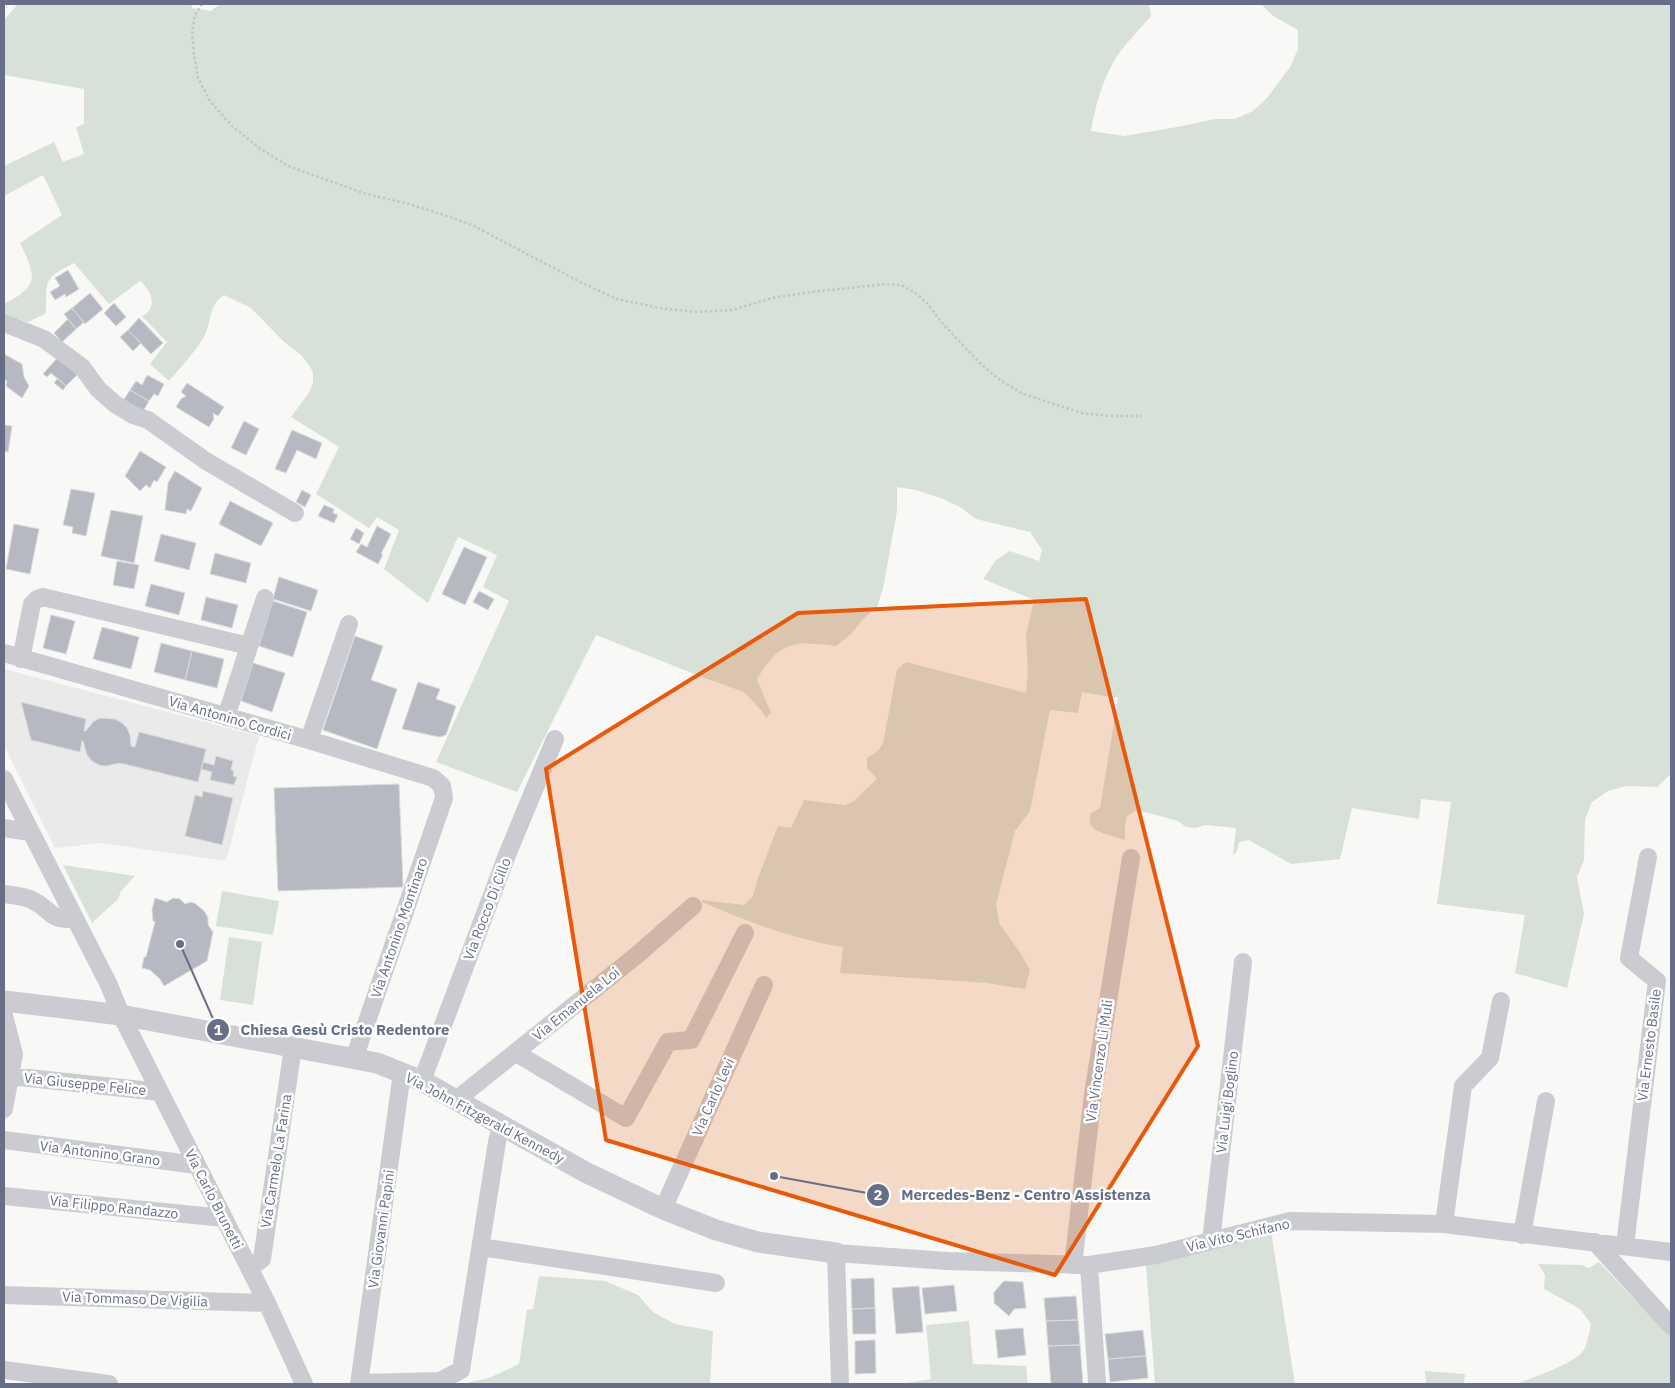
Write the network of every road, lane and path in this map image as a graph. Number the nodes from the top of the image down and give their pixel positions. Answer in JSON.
{"nodes":[{"id":1,"x":202,"y":4,"type":"edge"},
{"id":2,"x":4,"y":323,"type":"edge"},
{"id":3,"x":1142,"y":416,"type":"dead end"},
{"id":4,"x":294,"y":512,"type":"dead end"},
{"id":5,"x":265,"y":598,"type":"dead end"},
{"id":6,"x":349,"y":624,"type":"dead end"},
{"id":7,"x":249,"y":646,"type":"junction"},
{"id":8,"x":4,"y":653,"type":"edge"},
{"id":9,"x":21,"y":659,"type":"junction"},
{"id":10,"x":226,"y":717,"type":"junction"},
{"id":11,"x":555,"y":739,"type":"dead end"},
{"id":12,"x":309,"y":740,"type":"junction"},
{"id":13,"x":4,"y":779,"type":"edge"},
{"id":14,"x":444,"y":798,"type":"joint"},
{"id":15,"x":4,"y":828,"type":"edge"},
{"id":16,"x":30,"y":832,"type":"junction"},
{"id":17,"x":1648,"y":857,"type":"dead end"},
{"id":18,"x":1131,"y":858,"type":"dead end"},
{"id":19,"x":4,"y":894,"type":"edge"},
{"id":20,"x":693,"y":906,"type":"dead end"},
{"id":21,"x":75,"y":919,"type":"junction"},
{"id":22,"x":746,"y":933,"type":"dead end"},
{"id":23,"x":1243,"y":962,"type":"dead end"},
{"id":24,"x":764,"y":985,"type":"dead end"},
{"id":25,"x":4,"y":1001,"type":"edge"},
{"id":26,"x":1501,"y":1001,"type":"dead end"},
{"id":27,"x":121,"y":1015,"type":"junction"},
{"id":28,"x":4,"y":1016,"type":"edge"},
{"id":29,"x":293,"y":1047,"type":"junction"},
{"id":30,"x":516,"y":1053,"type":"junction"},
{"id":31,"x":354,"y":1059,"type":"junction"},
{"id":32,"x":10,"y":1076,"type":"junction"},
{"id":33,"x":412,"y":1077,"type":"junction"},
{"id":34,"x":160,"y":1092,"type":"junction"},
{"id":35,"x":456,"y":1100,"type":"junction"},
{"id":36,"x":1546,"y":1101,"type":"dead end"},
{"id":37,"x":4,"y":1109,"type":"edge"},
{"id":38,"x":501,"y":1126,"type":"junction"},
{"id":39,"x":4,"y":1140,"type":"edge"},
{"id":40,"x":197,"y":1165,"type":"junction"},
{"id":41,"x":4,"y":1196,"type":"edge"},
{"id":42,"x":663,"y":1209,"type":"junction"},
{"id":43,"x":224,"y":1218,"type":"junction"},
{"id":44,"x":1444,"y":1224,"type":"junction"},
{"id":45,"x":1522,"y":1235,"type":"junction"},
{"id":46,"x":1210,"y":1242,"type":"junction"},
{"id":47,"x":1595,"y":1242,"type":"junction"},
{"id":48,"x":1625,"y":1246,"type":"junction"},
{"id":49,"x":481,"y":1247,"type":"junction"},
{"id":50,"x":1671,"y":1252,"type":"edge"},
{"id":51,"x":836,"y":1253,"type":"junction"},
{"id":52,"x":1081,"y":1265,"type":"junction"},
{"id":53,"x":249,"y":1268,"type":"junction"},
{"id":54,"x":716,"y":1283,"type":"dead end"},
{"id":55,"x":4,"y":1295,"type":"edge"},
{"id":56,"x":267,"y":1303,"type":"junction"},
{"id":57,"x":1671,"y":1326,"type":"edge"},
{"id":58,"x":4,"y":1370,"type":"edge"},
{"id":59,"x":1097,"y":1382,"type":"dead end"},
{"id":60,"x":109,"y":1384,"type":"edge"},
{"id":61,"x":304,"y":1384,"type":"edge"},
{"id":62,"x":359,"y":1384,"type":"edge"},
{"id":63,"x":840,"y":1384,"type":"edge"}],
"edges":[{"from":1,"to":3,"type":"path"},
{"from":2,"to":4,"type":"street"},
{"from":5,"to":7,"type":"street"},
{"from":6,"to":12,"type":"street"},
{"from":7,"to":9,"type":"street"},
{"from":7,"to":10,"type":"street"},
{"from":8,"to":9,"type":"street","name":"Via Antonino Cordici"},
{"from":9,"to":10,"type":"street","name":"Via Antonino Cordici"},
{"from":10,"to":12,"type":"street","name":"Via Antonino Cordici"},
{"from":11,"to":33,"type":"street","name":"Via Rocco Di Cillo"},
{"from":12,"to":14,"type":"street","name":"Via Antonino Cordici"},
{"from":13,"to":16,"type":"street","name":"Via Carlo Brunetti"},
{"from":14,"to":31,"type":"street","name":"Via Antonino Montinaro"},
{"from":15,"to":16,"type":"street"},
{"from":16,"to":21,"type":"street","name":"Via Carlo Brunetti"},
{"from":17,"to":48,"type":"street","name":"Via Ernesto Basile"},
{"from":18,"to":52,"type":"street","name":"Via Vincenzo Li Muli"},
{"from":19,"to":21,"type":"street"},
{"from":20,"to":30,"type":"street","name":"Via Emanuela Loi"},
{"from":21,"to":27,"type":"street","name":"Via Carlo Brunetti"},
{"from":22,"to":30,"type":"street"},
{"from":23,"to":46,"type":"street","name":"Via Luigi Boglino"},
{"from":24,"to":42,"type":"street","name":"Via Carlo Levi"},
{"from":25,"to":27,"type":"street","name":"Via John Fitzgerald Kennedy"},
{"from":26,"to":44,"type":"street"},
{"from":27,"to":29,"type":"street","name":"Via John Fitzgerald Kennedy"},
{"from":27,"to":34,"type":"street","name":"Via Carlo Brunetti"},
{"from":28,"to":32,"type":"street"},
{"from":29,"to":31,"type":"street","name":"Via John Fitzgerald Kennedy"},
{"from":29,"to":53,"type":"street","name":"Via Carmelo La Farina"},
{"from":30,"to":35,"type":"street","name":"Via Emanuela Loi"},
{"from":31,"to":33,"type":"street","name":"Via John Fitzgerald Kennedy"},
{"from":32,"to":34,"type":"street","name":"Via Giuseppe Felice"},
{"from":32,"to":37,"type":"street"},
{"from":33,"to":35,"type":"street","name":"Via John Fitzgerald Kennedy"},
{"from":33,"to":62,"type":"street","name":"Via Giovanni Papini"},
{"from":34,"to":40,"type":"street","name":"Via Carlo Brunetti"},
{"from":35,"to":38,"type":"street","name":"Via John Fitzgerald Kennedy"},
{"from":36,"to":45,"type":"street"},
{"from":38,"to":42,"type":"street","name":"Via John Fitzgerald Kennedy"},
{"from":38,"to":49,"type":"street"},
{"from":39,"to":40,"type":"street","name":"Via Antonino Grano"},
{"from":40,"to":43,"type":"street","name":"Via Carlo Brunetti"},
{"from":41,"to":43,"type":"street","name":"Via Filippo Randazzo"},
{"from":42,"to":51,"type":"street","name":"Via John Fitzgerald Kennedy"},
{"from":43,"to":53,"type":"street","name":"Via Carlo Brunetti"},
{"from":44,"to":45,"type":"street","name":"Via Vito Schifano"},
{"from":44,"to":46,"type":"street","name":"Via Vito Schifano"},
{"from":45,"to":47,"type":"street","name":"Via Vito Schifano"},
{"from":46,"to":52,"type":"street","name":"Via Vito Schifano"},
{"from":47,"to":48,"type":"street","name":"Via Vito Schifano"},
{"from":47,"to":57,"type":"street"},
{"from":48,"to":50,"type":"street","name":"Via Vito Schifano"},
{"from":49,"to":54,"type":"street"},
{"from":49,"to":62,"type":"street"},
{"from":51,"to":52,"type":"street","name":"Via Vito Schifano"},
{"from":51,"to":63,"type":"street"},
{"from":52,"to":59,"type":"street","name":"Via Vincenzo Li Muli"},
{"from":53,"to":56,"type":"street","name":"Via Carlo Brunetti"},
{"from":55,"to":56,"type":"street","name":"Via Tommaso De Vigilia"},
{"from":56,"to":61,"type":"street","name":"Via Carlo Brunetti"},
{"from":58,"to":60,"type":"street"}]}
